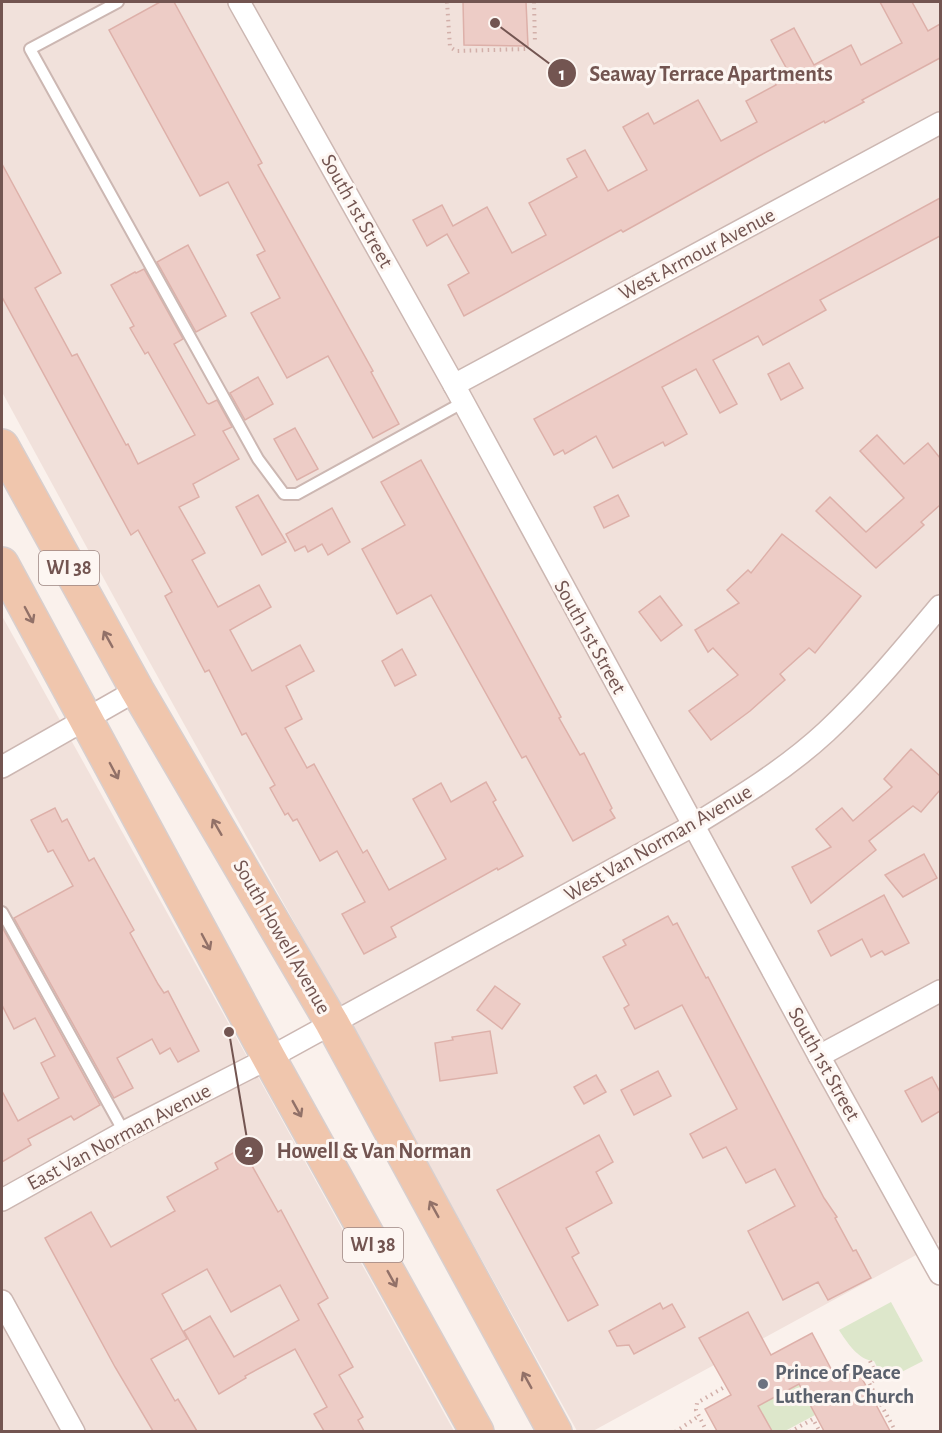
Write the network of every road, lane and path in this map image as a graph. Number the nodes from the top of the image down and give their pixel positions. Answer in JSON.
{"nodes":[{"id":1,"x":118,"y":2,"type":"edge"},
{"id":2,"x":240,"y":2,"type":"edge"},
{"id":3,"x":447,"y":2,"type":"edge"},
{"id":4,"x":534,"y":2,"type":"edge"},
{"id":5,"x":535,"y":44,"type":"dead end"},
{"id":6,"x":526,"y":49,"type":"dead end"},
{"id":7,"x":940,"y":123,"type":"edge"},
{"id":8,"x":458,"y":394,"type":"junction"},
{"id":9,"x":2,"y":446,"type":"edge"},
{"id":10,"x":2,"y":564,"type":"edge"},
{"id":11,"x":940,"y":606,"type":"edge"},
{"id":12,"x":137,"y":690,"type":"junction"},
{"id":13,"x":86,"y":719,"type":"junction"},
{"id":14,"x":2,"y":767,"type":"edge"},
{"id":15,"x":694,"y":825,"type":"junction"},
{"id":16,"x":2,"y":912,"type":"edge"},
{"id":17,"x":940,"y":991,"type":"edge"},
{"id":18,"x":332,"y":1023,"type":"junction"},
{"id":19,"x":819,"y":1056,"type":"junction"},
{"id":20,"x":269,"y":1058,"type":"junction"},
{"id":21,"x":124,"y":1132,"type":"junction"},
{"id":22,"x":2,"y":1200,"type":"edge"},
{"id":23,"x":940,"y":1274,"type":"edge"},
{"id":24,"x":2,"y":1301,"type":"edge"},
{"id":25,"x":870,"y":1361,"type":"dead end"},
{"id":26,"x":726,"y":1386,"type":"dead end"},
{"id":27,"x":699,"y":1416,"type":"junction"},
{"id":28,"x":74,"y":1431,"type":"edge"},
{"id":29,"x":477,"y":1431,"type":"edge"},
{"id":30,"x":555,"y":1431,"type":"edge"},
{"id":31,"x":675,"y":1431,"type":"edge"},
{"id":32,"x":707,"y":1431,"type":"edge"},
{"id":33,"x":790,"y":1431,"type":"edge"},
{"id":34,"x":820,"y":1431,"type":"edge"},
{"id":35,"x":896,"y":1431,"type":"edge"}],
"edges":[{"from":1,"to":8,"type":"lane"},
{"from":2,"to":8,"type":"street","name":"South 1st Street"},
{"from":3,"to":6,"type":"path"},
{"from":4,"to":5,"type":"path"},
{"from":7,"to":8,"type":"street","name":"West Armour Avenue"},
{"from":8,"to":15,"type":"street","name":"South 1st Street"},
{"from":12,"to":9,"type":"main road","name":"South Howell Avenue","number":"WI 38","one_way":true},
{"from":10,"to":13,"type":"main road","number":"WI 38","one_way":true},
{"from":11,"to":15,"type":"street","name":"West Van Norman Avenue"},
{"from":12,"to":13,"type":"street"},
{"from":18,"to":12,"type":"main road","name":"South Howell Avenue","number":"WI 38","one_way":true},
{"from":13,"to":14,"type":"street"},
{"from":13,"to":20,"type":"main road","number":"WI 38","one_way":true},
{"from":15,"to":18,"type":"street","name":"West Van Norman Avenue"},
{"from":15,"to":19,"type":"street","name":"South 1st Street"},
{"from":16,"to":21,"type":"lane"},
{"from":17,"to":19,"type":"street"},
{"from":18,"to":20,"type":"street","name":"East Van Norman Avenue"},
{"from":30,"to":18,"type":"main road","name":"South Howell Avenue","number":"WI 38","one_way":true},
{"from":19,"to":23,"type":"street","name":"South 1st Street"},
{"from":20,"to":21,"type":"street","name":"East Van Norman Avenue"},
{"from":20,"to":29,"type":"main road","number":"WI 38","one_way":true},
{"from":21,"to":22,"type":"street","name":"East Van Norman Avenue"},
{"from":24,"to":28,"type":"street"},
{"from":25,"to":35,"type":"path"},
{"from":26,"to":27,"type":"path"},
{"from":27,"to":31,"type":"path"},
{"from":27,"to":32,"type":"path"},
{"from":33,"to":34,"type":"path"}]}
